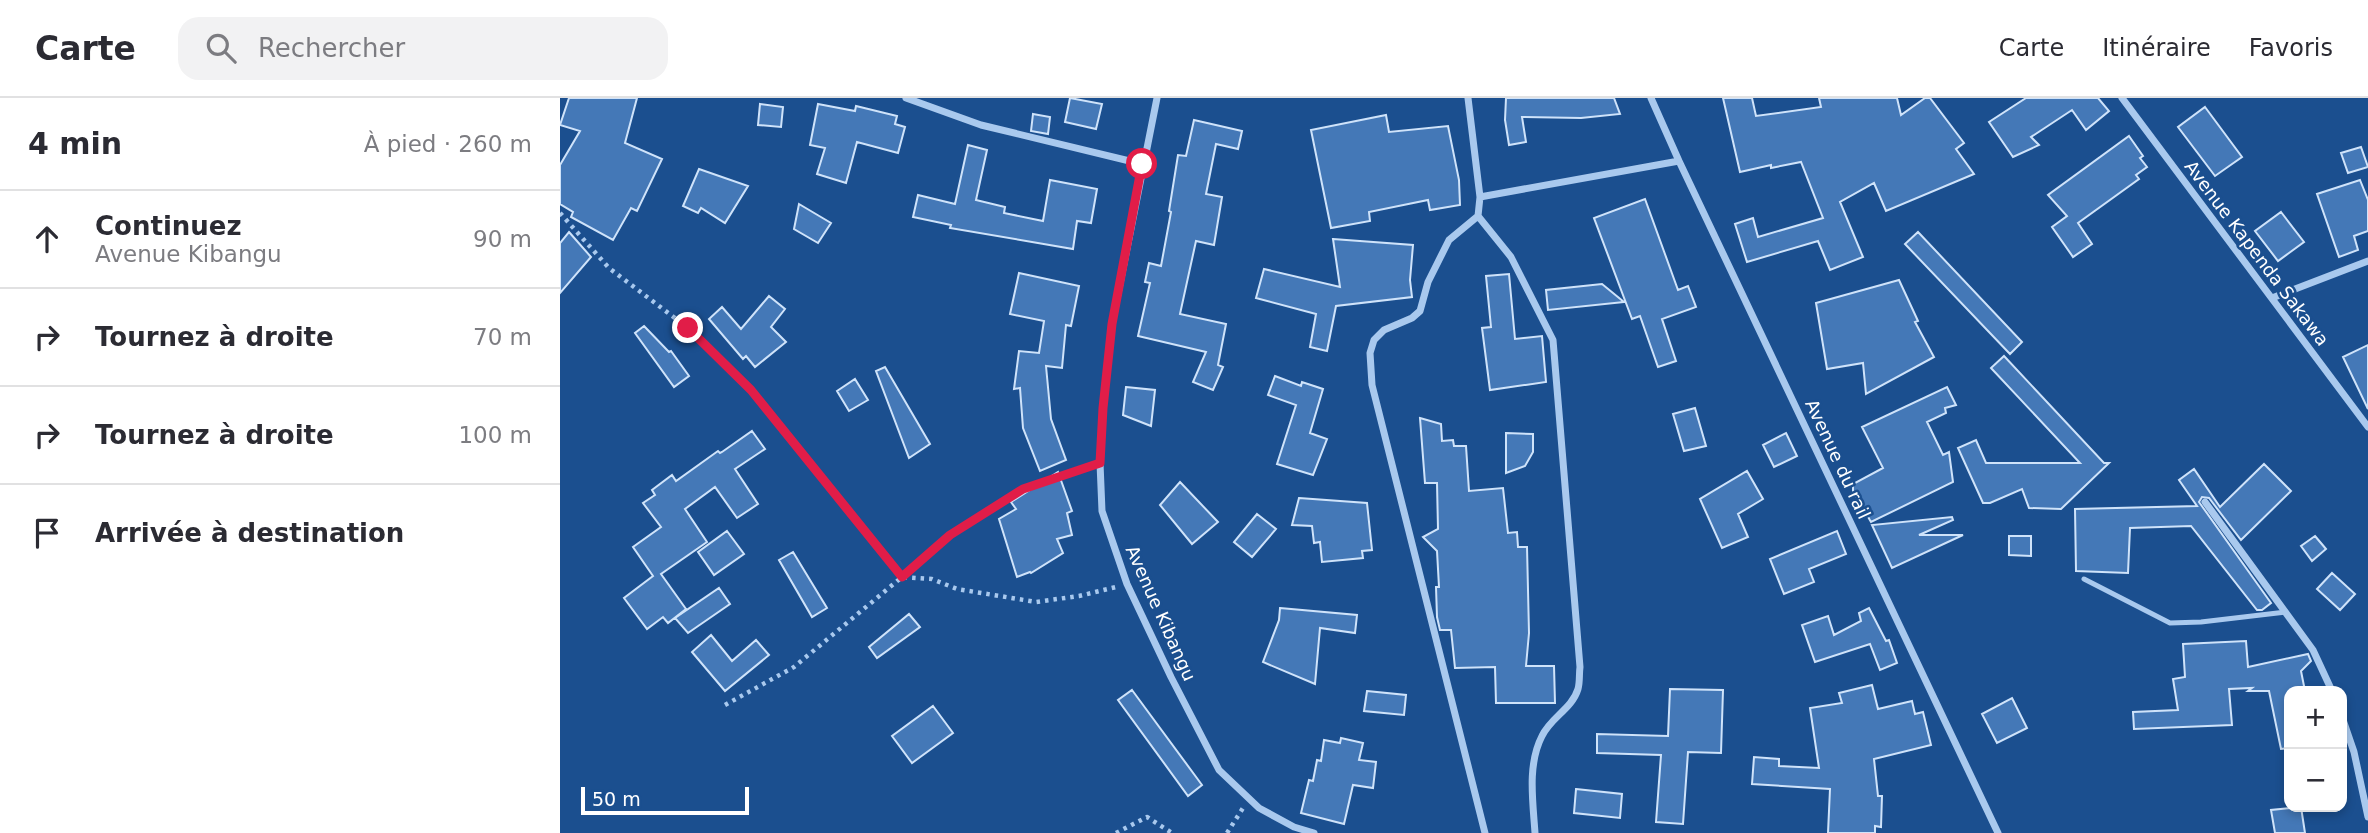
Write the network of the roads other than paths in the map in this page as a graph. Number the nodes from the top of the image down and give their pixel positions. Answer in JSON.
{"nodes":[{"id":1,"x":906,"y":98,"type":"edge"},
{"id":2,"x":1157,"y":98,"type":"edge"},
{"id":3,"x":1468,"y":98,"type":"edge"},
{"id":4,"x":1651,"y":98,"type":"edge"},
{"id":5,"x":2122,"y":98,"type":"edge"},
{"id":6,"x":1679,"y":161,"type":"junction"},
{"id":7,"x":1142,"y":164,"type":"junction"},
{"id":8,"x":1480,"y":197,"type":"junction"},
{"id":9,"x":1478,"y":216,"type":"junction"},
{"id":10,"x":2368,"y":261,"type":"edge"},
{"id":11,"x":2272,"y":298,"type":"junction"},
{"id":12,"x":2368,"y":427,"type":"edge"},
{"id":13,"x":2205,"y":502,"type":"dead end"},
{"id":14,"x":2084,"y":579,"type":"dead end"},
{"id":15,"x":2286,"y":612,"type":"junction"},
{"id":16,"x":2330,"y":686,"type":"edge"},
{"id":17,"x":2347,"y":732,"type":"edge"},
{"id":18,"x":2368,"y":817,"type":"edge"},
{"id":19,"x":1314,"y":833,"type":"edge"},
{"id":20,"x":1485,"y":833,"type":"edge"},
{"id":21,"x":1535,"y":833,"type":"edge"},
{"id":22,"x":1998,"y":833,"type":"edge"}],
"edges":[{"from":1,"to":7,"type":"street"},
{"from":2,"to":7,"type":"street","name":"Avenue Kibangu"},
{"from":3,"to":8,"type":"street"},
{"from":4,"to":6,"type":"street","name":"Avenue du rail"},
{"from":5,"to":11,"type":"street","name":"Avenue Kapenda Sakawa"},
{"from":6,"to":8,"type":"street"},
{"from":6,"to":22,"type":"street","name":"Avenue du rail"},
{"from":7,"to":19,"type":"street","name":"Avenue Kibangu"},
{"from":8,"to":9,"type":"street"},
{"from":9,"to":20,"type":"street"},
{"from":9,"to":21,"type":"street"},
{"from":10,"to":11,"type":"street"},
{"from":11,"to":12,"type":"street","name":"Avenue Kapenda Sakawa"},
{"from":13,"to":15,"type":"street"},
{"from":14,"to":15,"type":"lane"},
{"from":15,"to":16,"type":"street"},
{"from":17,"to":18,"type":"street"}]}
